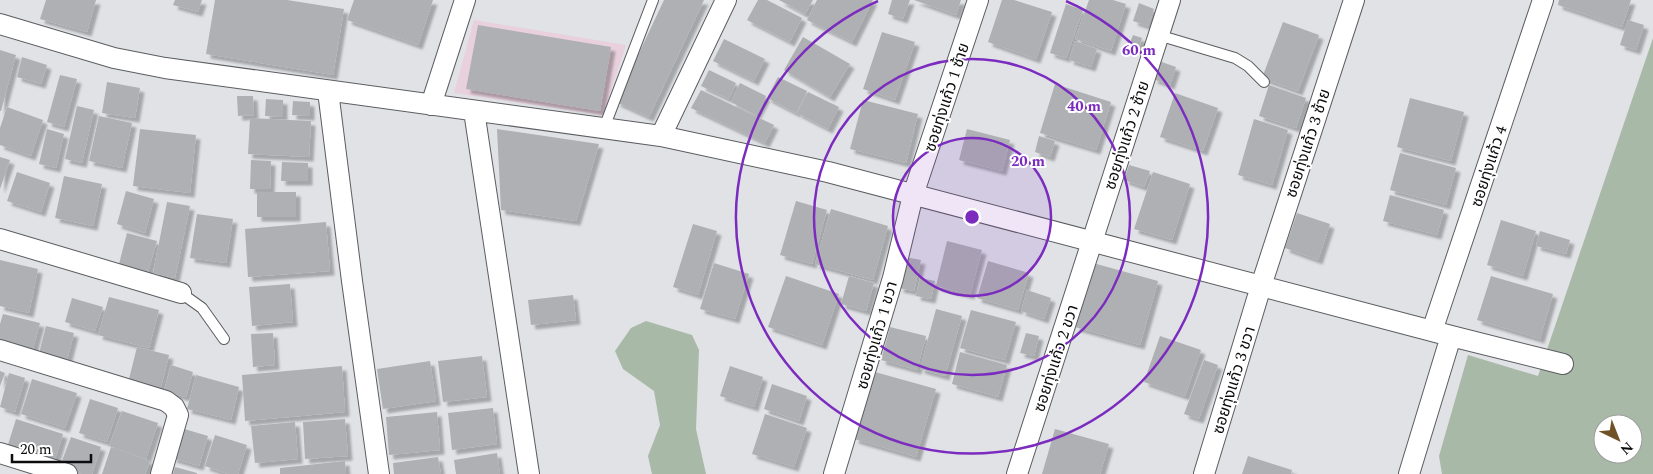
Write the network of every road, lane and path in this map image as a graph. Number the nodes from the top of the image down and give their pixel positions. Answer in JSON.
{"nodes":[{"id":1,"x":465,"y":0,"type":"edge"},
{"id":2,"x":654,"y":0,"type":"edge"},
{"id":3,"x":726,"y":0,"type":"edge"},
{"id":4,"x":978,"y":0,"type":"edge"},
{"id":5,"x":1170,"y":0,"type":"edge"},
{"id":6,"x":1354,"y":0,"type":"edge"},
{"id":7,"x":1543,"y":0,"type":"edge"},
{"id":8,"x":0,"y":24,"type":"edge"},
{"id":9,"x":1158,"y":35,"type":"junction"},
{"id":10,"x":1264,"y":82,"type":"dead end"},
{"id":11,"x":328,"y":91,"type":"junction"},
{"id":12,"x":431,"y":105,"type":"junction"},
{"id":13,"x":474,"y":110,"type":"junction"},
{"id":14,"x":604,"y":128,"type":"junction"},
{"id":15,"x":661,"y":136,"type":"junction"},
{"id":16,"x":913,"y":194,"type":"junction"},
{"id":17,"x":0,"y":239,"type":"edge"},
{"id":18,"x":1092,"y":242,"type":"junction"},
{"id":19,"x":1261,"y":286,"type":"junction"},
{"id":20,"x":181,"y":293,"type":"joint"},
{"id":21,"x":1442,"y":334,"type":"junction"},
{"id":22,"x":224,"y":339,"type":"dead end"},
{"id":23,"x":0,"y":350,"type":"edge"},
{"id":24,"x":1564,"y":364,"type":"dead end"},
{"id":25,"x":0,"y":453,"type":"edge"},
{"id":26,"x":1412,"y":472,"type":"edge"},
{"id":27,"x":67,"y":474,"type":"edge"},
{"id":28,"x":161,"y":474,"type":"edge"},
{"id":29,"x":379,"y":474,"type":"edge"},
{"id":30,"x":529,"y":474,"type":"edge"},
{"id":31,"x":834,"y":474,"type":"edge"},
{"id":32,"x":1017,"y":474,"type":"edge"},
{"id":33,"x":1204,"y":474,"type":"edge"}],
"edges":[{"from":1,"to":12,"type":"street"},
{"from":2,"to":14,"type":"lane"},
{"from":3,"to":15,"type":"street"},
{"from":4,"to":16,"type":"street","name":"ซอยทุ่งแก้ว 1 ซ้าย"},
{"from":5,"to":9,"type":"street","name":"ซอยทุ่งแก้ว 2 ซ้าย"},
{"from":6,"to":19,"type":"street","name":"ซอยทุ่งแก้ว 3 ซ้าย"},
{"from":7,"to":21,"type":"street","name":"ซอยทุ่งแก้ว 4"},
{"from":8,"to":11,"type":"street"},
{"from":9,"to":10,"type":"lane"},
{"from":9,"to":18,"type":"street","name":"ซอยทุ่งแก้ว 2 ซ้าย"},
{"from":11,"to":12,"type":"street"},
{"from":11,"to":29,"type":"street"},
{"from":12,"to":13,"type":"street"},
{"from":13,"to":14,"type":"street"},
{"from":13,"to":30,"type":"street"},
{"from":14,"to":15,"type":"street"},
{"from":15,"to":16,"type":"street"},
{"from":16,"to":18,"type":"street"},
{"from":16,"to":31,"type":"street","name":"ซอยทุ่งแก้ว 1 ขวา"},
{"from":17,"to":20,"type":"street"},
{"from":18,"to":19,"type":"street"},
{"from":18,"to":32,"type":"street","name":"ซอยทุ่งแก้ว 2 ขวา"},
{"from":19,"to":21,"type":"street"},
{"from":19,"to":33,"type":"street","name":"ซอยทุ่งแก้ว 3 ขวา"},
{"from":20,"to":22,"type":"lane"},
{"from":21,"to":24,"type":"street"},
{"from":21,"to":26,"type":"street","name":"ซอยทุ่งแก้ว 4"},
{"from":23,"to":28,"type":"street"},
{"from":25,"to":27,"type":"street"}]}
